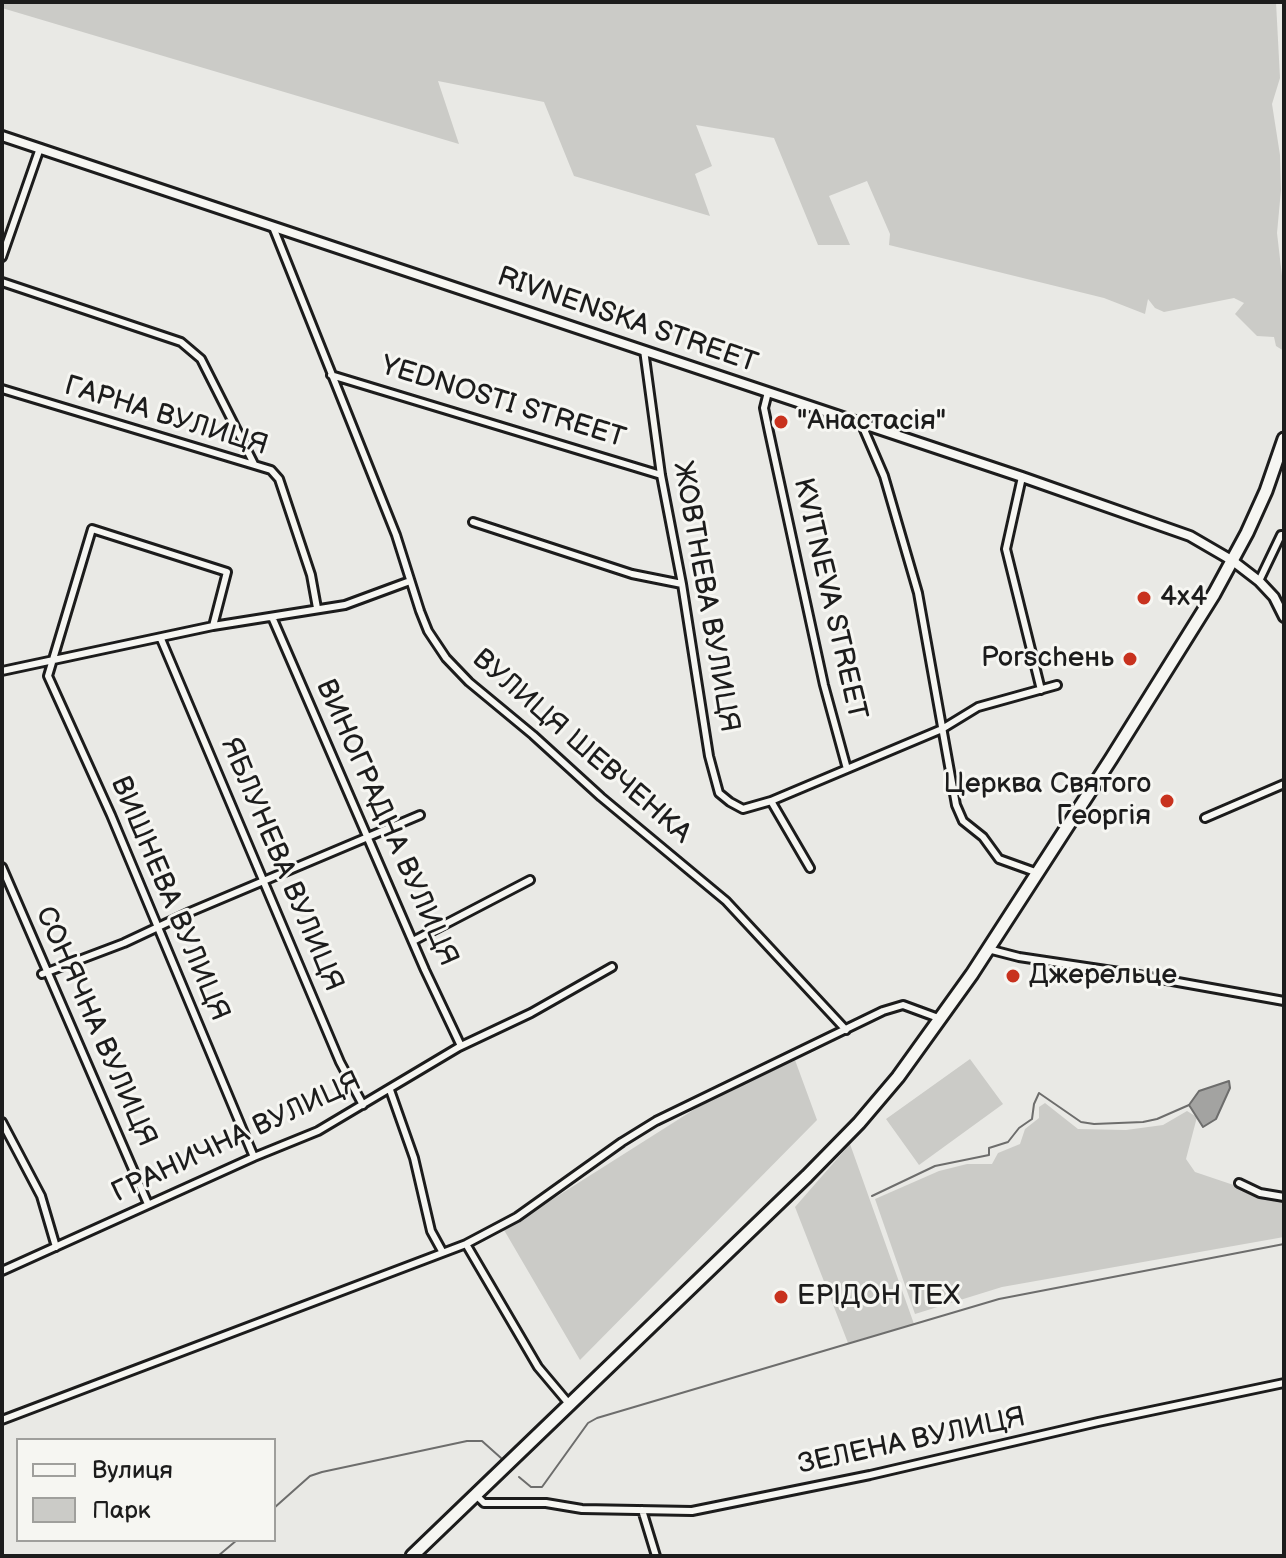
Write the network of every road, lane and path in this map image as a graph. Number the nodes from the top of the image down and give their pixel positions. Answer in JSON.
{"nodes":[{"id":1,"x":2,"y":136,"type":"edge"},
{"id":2,"x":40,"y":148,"type":"junction"},
{"id":3,"x":273,"y":226,"type":"junction"},
{"id":4,"x":2,"y":257,"type":"edge"},
{"id":5,"x":2,"y":282,"type":"edge"},
{"id":6,"x":644,"y":350,"type":"junction"},
{"id":7,"x":331,"y":375,"type":"junction"},
{"id":8,"x":2,"y":389,"type":"edge"},
{"id":9,"x":768,"y":392,"type":"junction"},
{"id":10,"x":862,"y":425,"type":"junction"},
{"id":11,"x":1284,"y":439,"type":"edge"},
{"id":12,"x":254,"y":464,"type":"junction"},
{"id":13,"x":661,"y":475,"type":"junction"},
{"id":14,"x":1022,"y":477,"type":"junction"},
{"id":15,"x":473,"y":522,"type":"dead end"},
{"id":16,"x":1284,"y":535,"type":"edge"},
{"id":17,"x":1233,"y":561,"type":"junction"},
{"id":18,"x":410,"y":581,"type":"junction"},
{"id":19,"x":1259,"y":581,"type":"junction"},
{"id":20,"x":682,"y":584,"type":"junction"},
{"id":21,"x":317,"y":608,"type":"junction"},
{"id":22,"x":272,"y":617,"type":"junction"},
{"id":23,"x":1284,"y":617,"type":"edge"},
{"id":24,"x":213,"y":626,"type":"junction"},
{"id":25,"x":161,"y":639,"type":"junction"},
{"id":26,"x":55,"y":660,"type":"junction"},
{"id":27,"x":2,"y":671,"type":"edge"},
{"id":28,"x":1057,"y":685,"type":"dead end"},
{"id":29,"x":1041,"y":690,"type":"junction"},
{"id":30,"x":942,"y":729,"type":"junction"},
{"id":31,"x":847,"y":769,"type":"junction"},
{"id":32,"x":1284,"y":784,"type":"edge"},
{"id":33,"x":771,"y":801,"type":"junction"},
{"id":34,"x":420,"y":815,"type":"dead end"},
{"id":35,"x":1205,"y":818,"type":"dead end"},
{"id":36,"x":368,"y":837,"type":"junction"},
{"id":37,"x":2,"y":867,"type":"edge"},
{"id":38,"x":810,"y":868,"type":"dead end"},
{"id":39,"x":1038,"y":873,"type":"junction"},
{"id":40,"x":265,"y":880,"type":"junction"},
{"id":41,"x":530,"y":880,"type":"dead end"},
{"id":42,"x":158,"y":926,"type":"junction"},
{"id":43,"x":413,"y":941,"type":"junction"},
{"id":44,"x":988,"y":949,"type":"junction"},
{"id":45,"x":612,"y":967,"type":"dead end"},
{"id":46,"x":45,"y":973,"type":"junction"},
{"id":47,"x":1284,"y":1001,"type":"edge"},
{"id":48,"x":941,"y":1019,"type":"junction"},
{"id":49,"x":846,"y":1030,"type":"junction"},
{"id":50,"x":461,"y":1046,"type":"junction"},
{"id":51,"x":390,"y":1090,"type":"junction"},
{"id":52,"x":363,"y":1105,"type":"junction"},
{"id":53,"x":2,"y":1122,"type":"edge"},
{"id":54,"x":254,"y":1157,"type":"junction"},
{"id":55,"x":1239,"y":1183,"type":"dead end"},
{"id":56,"x":1284,"y":1197,"type":"edge"},
{"id":57,"x":148,"y":1204,"type":"junction"},
{"id":58,"x":466,"y":1244,"type":"junction"},
{"id":59,"x":56,"y":1247,"type":"junction"},
{"id":60,"x":442,"y":1251,"type":"junction"},
{"id":61,"x":2,"y":1271,"type":"edge"},
{"id":62,"x":1284,"y":1383,"type":"edge"},
{"id":63,"x":571,"y":1405,"type":"junction"},
{"id":64,"x":2,"y":1420,"type":"edge"},
{"id":65,"x":477,"y":1496,"type":"junction"},
{"id":66,"x":642,"y":1510,"type":"junction"},
{"id":67,"x":412,"y":1556,"type":"edge"},
{"id":68,"x":656,"y":1556,"type":"edge"}],
"edges":[{"from":1,"to":2,"type":"main road","name":"RIVNENSKA STREET"},
{"from":2,"to":3,"type":"main road","name":"RIVNENSKA STREET"},
{"from":2,"to":4,"type":"street"},
{"from":3,"to":6,"type":"main road","name":"RIVNENSKA STREET"},
{"from":3,"to":7,"type":"street","name":"ВУЛИЦЯ ШЕВЧЕНКА"},
{"from":5,"to":12,"type":"street"},
{"from":6,"to":9,"type":"main road","name":"RIVNENSKA STREET"},
{"from":6,"to":13,"type":"street","name":"ЖОВТНЕВА ВУЛИЦЯ"},
{"from":7,"to":13,"type":"street","name":"YEDNOSTI STREET"},
{"from":7,"to":18,"type":"street","name":"ВУЛИЦЯ ШЕВЧЕНКА"},
{"from":8,"to":12,"type":"street","name":"ГАРНА ВУЛИЦЯ"},
{"from":9,"to":10,"type":"main road","name":"RIVNENSKA STREET"},
{"from":9,"to":31,"type":"street","name":"KVITNEVA STREET"},
{"from":10,"to":14,"type":"main road","name":"RIVNENSKA STREET"},
{"from":10,"to":30,"type":"street"},
{"from":11,"to":17,"type":"highway"},
{"from":12,"to":21,"type":"street","name":"ГАРНА ВУЛИЦЯ"},
{"from":13,"to":20,"type":"street","name":"ЖОВТНЕВА ВУЛИЦЯ"},
{"from":14,"to":17,"type":"main road","name":"RIVNENSKA STREET"},
{"from":14,"to":29,"type":"street"},
{"from":15,"to":20,"type":"street"},
{"from":16,"to":19,"type":"street"},
{"from":17,"to":19,"type":"main road","name":"RIVNENSKA STREET"},
{"from":17,"to":39,"type":"highway"},
{"from":18,"to":21,"type":"street"},
{"from":18,"to":49,"type":"street","name":"ВУЛИЦЯ ШЕВЧЕНКА"},
{"from":19,"to":23,"type":"main road","name":"RIVNENSKA STREET"},
{"from":20,"to":33,"type":"street","name":"ЖОВТНЕВА ВУЛИЦЯ"},
{"from":21,"to":22,"type":"street"},
{"from":22,"to":24,"type":"street"},
{"from":22,"to":36,"type":"street","name":"ВИНОГРАДНА ВУЛИЦЯ"},
{"from":24,"to":25,"type":"street"},
{"from":24,"to":26,"type":"street","name":"ВИШНЕВА ВУЛИЦЯ"},
{"from":25,"to":26,"type":"street"},
{"from":25,"to":40,"type":"street","name":"ЯБЛУНЕВА ВУЛИЦЯ"},
{"from":26,"to":27,"type":"street"},
{"from":26,"to":42,"type":"street","name":"ВИШНЕВА ВУЛИЦЯ"},
{"from":28,"to":29,"type":"street","name":"ЖОВТНЕВА ВУЛИЦЯ"},
{"from":29,"to":30,"type":"street","name":"ЖОВТНЕВА ВУЛИЦЯ"},
{"from":30,"to":31,"type":"street","name":"ЖОВТНЕВА ВУЛИЦЯ"},
{"from":30,"to":39,"type":"street"},
{"from":31,"to":33,"type":"street","name":"ЖОВТНЕВА ВУЛИЦЯ"},
{"from":32,"to":35,"type":"street"},
{"from":33,"to":38,"type":"street"},
{"from":34,"to":36,"type":"street"},
{"from":36,"to":40,"type":"street"},
{"from":36,"to":43,"type":"street","name":"ВИНОГРАДНА ВУЛИЦЯ"},
{"from":37,"to":46,"type":"street","name":"СОНЯЧНА ВУЛИЦЯ"},
{"from":39,"to":44,"type":"highway"},
{"from":40,"to":42,"type":"street"},
{"from":40,"to":52,"type":"street","name":"ЯБЛУНЕВА ВУЛИЦЯ"},
{"from":41,"to":43,"type":"street"},
{"from":42,"to":46,"type":"street"},
{"from":42,"to":54,"type":"street","name":"ВИШНЕВА ВУЛИЦЯ"},
{"from":43,"to":50,"type":"street","name":"ВИНОГРАДНА ВУЛИЦЯ"},
{"from":44,"to":47,"type":"street"},
{"from":44,"to":48,"type":"highway"},
{"from":45,"to":50,"type":"street","name":"ГРАНИЧНА ВУЛИЦЯ"},
{"from":46,"to":57,"type":"street","name":"СОНЯЧНА ВУЛИЦЯ"},
{"from":48,"to":49,"type":"street"},
{"from":48,"to":63,"type":"highway"},
{"from":49,"to":58,"type":"street"},
{"from":50,"to":51,"type":"street","name":"ГРАНИЧНА ВУЛИЦЯ"},
{"from":51,"to":52,"type":"street","name":"ГРАНИЧНА ВУЛИЦЯ"},
{"from":51,"to":60,"type":"street"},
{"from":52,"to":54,"type":"street","name":"ГРАНИЧНА ВУЛИЦЯ"},
{"from":53,"to":59,"type":"street"},
{"from":54,"to":57,"type":"street","name":"ГРАНИЧНА ВУЛИЦЯ"},
{"from":55,"to":56,"type":"street"},
{"from":57,"to":59,"type":"street","name":"ГРАНИЧНА ВУЛИЦЯ"},
{"from":58,"to":60,"type":"street"},
{"from":58,"to":63,"type":"street"},
{"from":59,"to":61,"type":"street","name":"ГРАНИЧНА ВУЛИЦЯ"},
{"from":60,"to":64,"type":"street"},
{"from":62,"to":66,"type":"street","name":"ЗЕЛЕНА ВУЛИЦЯ"},
{"from":63,"to":65,"type":"highway"},
{"from":65,"to":66,"type":"street","name":"ЗЕЛЕНА ВУЛИЦЯ"},
{"from":65,"to":67,"type":"highway"},
{"from":66,"to":68,"type":"street"}]}
